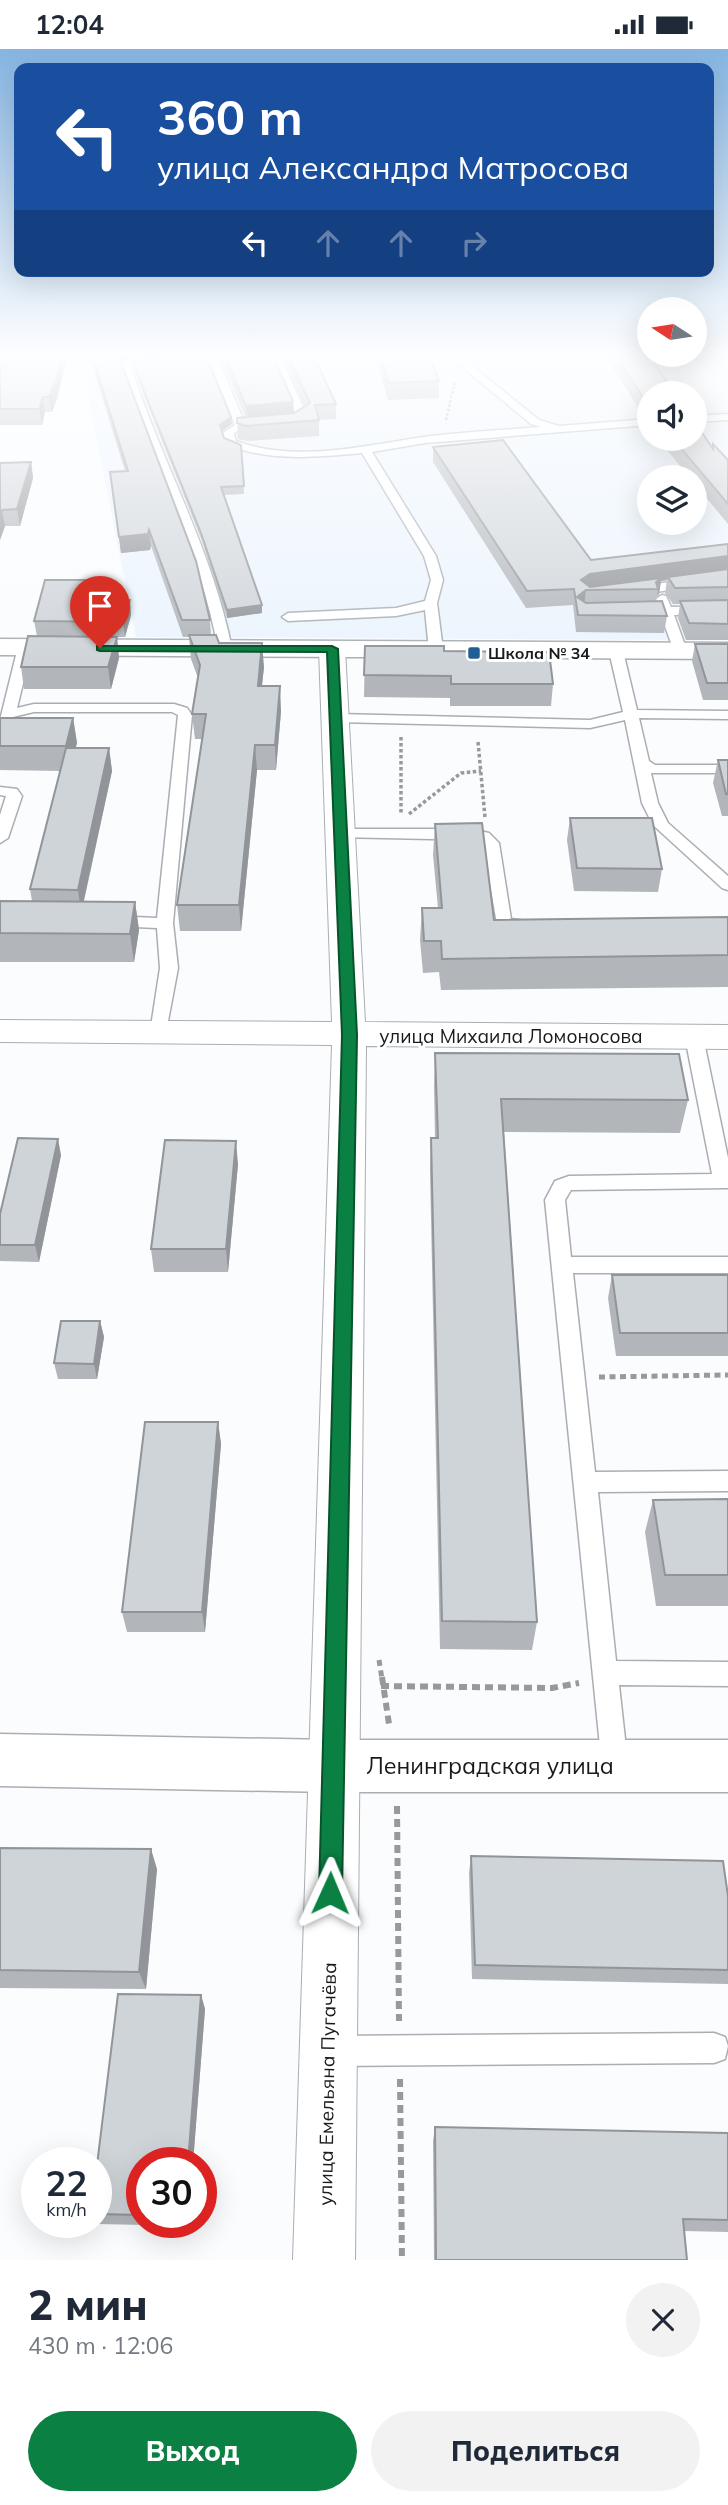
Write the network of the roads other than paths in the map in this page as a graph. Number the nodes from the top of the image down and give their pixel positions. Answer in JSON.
{"nodes":[{"id":1,"x":160,"y":455,"type":"edge"},
{"id":2,"x":368,"y":455,"type":"edge"},
{"id":3,"x":728,"y":578,"type":"edge"},
{"id":4,"x":658,"y":588,"type":"junction"},
{"id":5,"x":623,"y":593,"type":"edge"},
{"id":6,"x":431,"y":603,"type":"junction"},
{"id":7,"x":728,"y":610,"type":"edge"},
{"id":8,"x":667,"y":611,"type":"junction"},
{"id":9,"x":625,"y":612,"type":"edge"},
{"id":10,"x":288,"y":617,"type":"dead end"},
{"id":11,"x":13,"y":647,"type":"edge"},
{"id":12,"x":225,"y":649,"type":"junction"},
{"id":13,"x":332,"y":649,"type":"junction"},
{"id":14,"x":436,"y":650,"type":"junction"},
{"id":15,"x":616,"y":651,"type":"junction"},
{"id":16,"x":680,"y":651,"type":"junction"},
{"id":17,"x":728,"y":651,"type":"edge"},
{"id":18,"x":4,"y":714,"type":"edge"},
{"id":19,"x":632,"y":714,"type":"junction"},
{"id":20,"x":728,"y":715,"type":"edge"},
{"id":21,"x":336,"y":718,"type":"junction"},
{"id":22,"x":642,"y":763,"type":"junction"},
{"id":23,"x":728,"y":769,"type":"edge"},
{"id":24,"x":0,"y":790,"type":"edge"},
{"id":25,"x":341,"y":834,"type":"junction"},
{"id":26,"x":0,"y":838,"type":"edge"},
{"id":27,"x":728,"y":885,"type":"edge"},
{"id":28,"x":96,"y":921,"type":"edge"},
{"id":29,"x":164,"y":923,"type":"junction"},
{"id":30,"x":541,"y":926,"type":"edge"},
{"id":31,"x":0,"y":1031,"type":"edge"},
{"id":32,"x":159,"y":1033,"type":"junction"},
{"id":33,"x":349,"y":1035,"type":"junction"},
{"id":34,"x":694,"y":1037,"type":"junction"},
{"id":35,"x":728,"y":1037,"type":"edge"},
{"id":36,"x":726,"y":1181,"type":"edge"},
{"id":37,"x":562,"y":1265,"type":"junction"},
{"id":38,"x":728,"y":1265,"type":"edge"},
{"id":39,"x":728,"y":1481,"type":"edge"},
{"id":40,"x":585,"y":1482,"type":"junction"},
{"id":41,"x":605,"y":1673,"type":"junction"},
{"id":42,"x":728,"y":1674,"type":"edge"},
{"id":43,"x":0,"y":1760,"type":"edge"},
{"id":44,"x":332,"y":1766,"type":"junction"},
{"id":45,"x":615,"y":1766,"type":"junction"},
{"id":46,"x":728,"y":1766,"type":"edge"},
{"id":47,"x":714,"y":2048,"type":"dead end"},
{"id":48,"x":328,"y":2051,"type":"junction"},
{"id":49,"x":324,"y":2260,"type":"edge"}],
"edges":[{"from":1,"to":12,"type":"lane"},
{"from":2,"to":6,"type":"lane"},
{"from":3,"to":4,"type":"lane"},
{"from":4,"to":5,"type":"lane"},
{"from":4,"to":8,"type":"lane"},
{"from":6,"to":10,"type":"lane"},
{"from":6,"to":14,"type":"lane"},
{"from":7,"to":8,"type":"lane"},
{"from":8,"to":9,"type":"lane"},
{"from":8,"to":16,"type":"lane"},
{"from":11,"to":12,"type":"street"},
{"from":11,"to":18,"type":"lane"},
{"from":12,"to":13,"type":"street"},
{"from":13,"to":14,"type":"street"},
{"from":13,"to":21,"type":"street","name":"улица Емельяна Пугачёва"},
{"from":14,"to":15,"type":"street"},
{"from":15,"to":16,"type":"street"},
{"from":15,"to":19,"type":"lane"},
{"from":16,"to":17,"type":"street"},
{"from":18,"to":29,"type":"lane"},
{"from":19,"to":20,"type":"lane"},
{"from":19,"to":21,"type":"lane"},
{"from":19,"to":22,"type":"lane"},
{"from":21,"to":25,"type":"street","name":"улица Емельяна Пугачёва"},
{"from":22,"to":23,"type":"lane"},
{"from":22,"to":27,"type":"lane"},
{"from":24,"to":26,"type":"lane"},
{"from":25,"to":30,"type":"lane"},
{"from":25,"to":33,"type":"street","name":"улица Емельяна Пугачёва"},
{"from":28,"to":29,"type":"lane"},
{"from":29,"to":32,"type":"lane"},
{"from":31,"to":32,"type":"street","name":"улица Михаила Ломоносова"},
{"from":32,"to":33,"type":"street","name":"улица Михаила Ломоносова"},
{"from":33,"to":34,"type":"street","name":"улица Михаила Ломоносова"},
{"from":33,"to":44,"type":"street","name":"улица Емельяна Пугачёва"},
{"from":34,"to":35,"type":"street","name":"улица Михаила Ломоносова"},
{"from":34,"to":36,"type":"lane"},
{"from":36,"to":37,"type":"lane"},
{"from":37,"to":38,"type":"lane"},
{"from":37,"to":40,"type":"lane"},
{"from":39,"to":40,"type":"lane"},
{"from":40,"to":41,"type":"lane"},
{"from":41,"to":42,"type":"lane"},
{"from":41,"to":45,"type":"lane"},
{"from":43,"to":44,"type":"street","name":"Ленинградская улица"},
{"from":44,"to":45,"type":"street","name":"Ленинградская улица"},
{"from":44,"to":48,"type":"street","name":"улица Емельяна Пугачёва"},
{"from":45,"to":46,"type":"street","name":"Ленинградская улица"},
{"from":47,"to":48,"type":"lane"},
{"from":48,"to":49,"type":"street","name":"улица Емельяна Пугачёва"}]}
